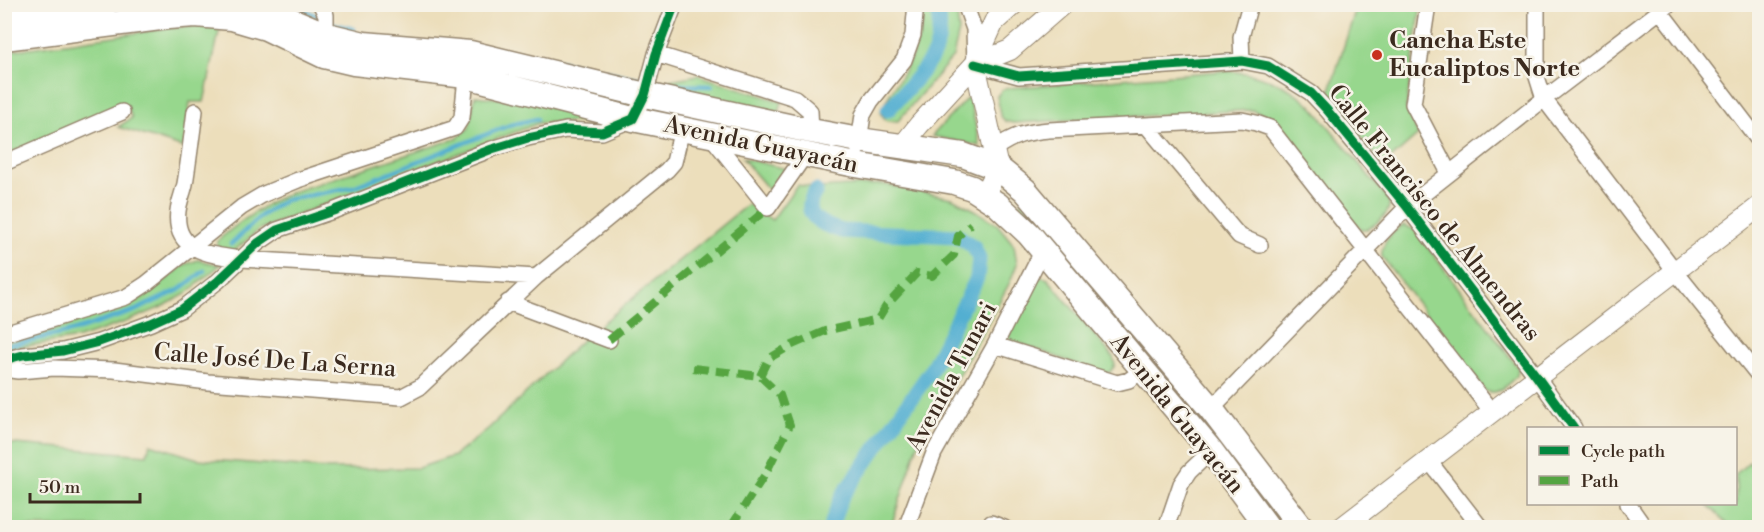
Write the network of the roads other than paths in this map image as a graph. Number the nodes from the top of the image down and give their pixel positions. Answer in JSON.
{"nodes":[{"id":1,"x":105,"y":4,"type":"edge"},
{"id":2,"x":253,"y":4,"type":"edge"},
{"id":3,"x":311,"y":4,"type":"edge"},
{"id":4,"x":675,"y":4,"type":"edge"},
{"id":5,"x":916,"y":4,"type":"edge"},
{"id":6,"x":964,"y":4,"type":"edge"},
{"id":7,"x":1014,"y":4,"type":"edge"},
{"id":8,"x":1063,"y":4,"type":"edge"},
{"id":9,"x":1250,"y":4,"type":"edge"},
{"id":10,"x":1428,"y":4,"type":"edge"},
{"id":11,"x":1537,"y":4,"type":"edge"},
{"id":12,"x":321,"y":5,"type":"edge"},
{"id":13,"x":1664,"y":8,"type":"edge"},
{"id":14,"x":4,"y":18,"type":"edge"},
{"id":15,"x":4,"y":38,"type":"edge"},
{"id":16,"x":326,"y":46,"type":"junction"},
{"id":17,"x":470,"y":53,"type":"junction"},
{"id":18,"x":656,"y":54,"type":"junction"},
{"id":19,"x":1242,"y":61,"type":"junction"},
{"id":20,"x":975,"y":64,"type":"junction"},
{"id":21,"x":466,"y":76,"type":"junction"},
{"id":22,"x":645,"y":96,"type":"junction"},
{"id":23,"x":1544,"y":99,"type":"junction"},
{"id":24,"x":195,"y":111,"type":"dead end"},
{"id":25,"x":122,"y":112,"type":"dead end"},
{"id":26,"x":633,"y":119,"type":"junction"},
{"id":27,"x":1146,"y":125,"type":"junction"},
{"id":28,"x":682,"y":129,"type":"junction"},
{"id":29,"x":811,"y":131,"type":"junction"},
{"id":30,"x":710,"y":135,"type":"junction"},
{"id":31,"x":859,"y":140,"type":"junction"},
{"id":32,"x":1760,"y":142,"type":"edge"},
{"id":33,"x":903,"y":146,"type":"junction"},
{"id":34,"x":805,"y":155,"type":"junction"},
{"id":35,"x":996,"y":159,"type":"junction"},
{"id":36,"x":4,"y":163,"type":"edge"},
{"id":37,"x":856,"y":165,"type":"junction"},
{"id":38,"x":1449,"y":173,"type":"junction"},
{"id":39,"x":984,"y":196,"type":"junction"},
{"id":40,"x":1760,"y":206,"type":"edge"},
{"id":41,"x":1407,"y":207,"type":"junction"},
{"id":42,"x":1260,"y":245,"type":"dead end"},
{"id":43,"x":193,"y":248,"type":"junction"},
{"id":44,"x":1043,"y":250,"type":"junction"},
{"id":45,"x":1365,"y":250,"type":"junction"},
{"id":46,"x":241,"y":259,"type":"junction"},
{"id":47,"x":1675,"y":271,"type":"junction"},
{"id":48,"x":536,"y":278,"type":"junction"},
{"id":49,"x":508,"y":303,"type":"junction"},
{"id":50,"x":4,"y":334,"type":"edge"},
{"id":51,"x":609,"y":340,"type":"dead end"},
{"id":52,"x":995,"y":345,"type":"junction"},
{"id":53,"x":4,"y":360,"type":"edge"},
{"id":54,"x":5,"y":369,"type":"edge"},
{"id":55,"x":1143,"y":370,"type":"junction"},
{"id":56,"x":1537,"y":377,"type":"junction"},
{"id":57,"x":1760,"y":377,"type":"edge"},
{"id":58,"x":1210,"y":410,"type":"junction"},
{"id":59,"x":1492,"y":411,"type":"junction"},
{"id":60,"x":1573,"y":427,"type":"edge"},
{"id":61,"x":1211,"y":451,"type":"junction"},
{"id":62,"x":1429,"y":461,"type":"junction"},
{"id":63,"x":1629,"y":505,"type":"edge"},
{"id":64,"x":909,"y":526,"type":"edge"},
{"id":65,"x":990,"y":528,"type":"edge"},
{"id":66,"x":1004,"y":528,"type":"edge"},
{"id":67,"x":1166,"y":528,"type":"edge"},
{"id":68,"x":1268,"y":528,"type":"edge"},
{"id":69,"x":1302,"y":528,"type":"edge"},
{"id":70,"x":1341,"y":528,"type":"edge"},
{"id":71,"x":1481,"y":528,"type":"edge"},
{"id":72,"x":1645,"y":528,"type":"edge"}],
"edges":[{"from":1,"to":14,"type":"main road"},
{"from":2,"to":16,"type":"main road","name":"Avenida Guayacán"},
{"from":3,"to":12,"type":"street"},
{"from":4,"to":18,"type":"street"},
{"from":5,"to":31,"type":"street"},
{"from":6,"to":20,"type":"street"},
{"from":7,"to":20,"type":"street"},
{"from":8,"to":20,"type":"street"},
{"from":9,"to":19,"type":"street"},
{"from":10,"to":38,"type":"street"},
{"from":11,"to":23,"type":"street"},
{"from":12,"to":16,"type":"street"},
{"from":13,"to":23,"type":"street"},
{"from":13,"to":32,"type":"street"},
{"from":15,"to":16,"type":"main road","name":"Avenida Guayacán"},
{"from":16,"to":17,"type":"main road","name":"Avenida Guayacán"},
{"from":16,"to":21,"type":"main road","name":"Avenida Guayacán"},
{"from":17,"to":21,"type":"street"},
{"from":17,"to":22,"type":"main road","name":"Avenida Guayacán"},
{"from":18,"to":22,"type":"street"},
{"from":18,"to":29,"type":"street"},
{"from":19,"to":20,"type":"street","name":"Calle Francisco de Almendras"},
{"from":19,"to":41,"type":"street","name":"Calle Francisco de Almendras"},
{"from":20,"to":33,"type":"street"},
{"from":20,"to":35,"type":"street"},
{"from":21,"to":26,"type":"main road","name":"Avenida Guayacán"},
{"from":21,"to":43,"type":"street"},
{"from":22,"to":26,"type":"street"},
{"from":22,"to":29,"type":"main road","name":"Avenida Guayacán"},
{"from":23,"to":38,"type":"street"},
{"from":23,"to":47,"type":"street"},
{"from":24,"to":43,"type":"street"},
{"from":25,"to":36,"type":"street"},
{"from":26,"to":28,"type":"main road","name":"Avenida Guayacán"},
{"from":26,"to":46,"type":"street"},
{"from":27,"to":35,"type":"street"},
{"from":27,"to":42,"type":"street"},
{"from":27,"to":45,"type":"street"},
{"from":28,"to":30,"type":"main road","name":"Avenida Guayacán"},
{"from":28,"to":48,"type":"street","name":"Calle José De La Serna"},
{"from":29,"to":31,"type":"main road","name":"Avenida Guayacán"},
{"from":30,"to":34,"type":"main road","name":"Avenida Guayacán"},
{"from":30,"to":34,"type":"street"},
{"from":31,"to":33,"type":"main road","name":"Avenida Guayacán"},
{"from":31,"to":37,"type":"street"},
{"from":33,"to":35,"type":"main road","name":"Avenida Guayacán"},
{"from":34,"to":37,"type":"main road","name":"Avenida Guayacán"},
{"from":35,"to":39,"type":"street"},
{"from":35,"to":58,"type":"main road","name":"Avenida Guayacán"},
{"from":37,"to":39,"type":"main road","name":"Avenida Guayacán"},
{"from":38,"to":41,"type":"street"},
{"from":39,"to":44,"type":"main road","name":"Avenida Guayacán"},
{"from":40,"to":47,"type":"street"},
{"from":41,"to":45,"type":"street"},
{"from":41,"to":56,"type":"street","name":"Calle Francisco de Almendras"},
{"from":43,"to":46,"type":"street"},
{"from":43,"to":50,"type":"street"},
{"from":44,"to":52,"type":"street","name":"Avenida Tunari"},
{"from":44,"to":55,"type":"main road","name":"Avenida Guayacán"},
{"from":45,"to":58,"type":"street"},
{"from":45,"to":59,"type":"street"},
{"from":46,"to":48,"type":"street"},
{"from":46,"to":53,"type":"street"},
{"from":47,"to":56,"type":"street"},
{"from":47,"to":57,"type":"street"},
{"from":48,"to":49,"type":"street","name":"Calle José De La Serna"},
{"from":49,"to":51,"type":"street"},
{"from":49,"to":54,"type":"street","name":"Calle José De La Serna"},
{"from":52,"to":55,"type":"street"},
{"from":52,"to":64,"type":"street","name":"Avenida Tunari"},
{"from":55,"to":61,"type":"main road","name":"Avenida Guayacán"},
{"from":56,"to":59,"type":"street"},
{"from":56,"to":60,"type":"street","name":"Calle Francisco de Almendras"},
{"from":58,"to":69,"type":"main road","name":"Avenida Guayacán"},
{"from":59,"to":62,"type":"street"},
{"from":61,"to":67,"type":"street"},
{"from":61,"to":68,"type":"main road","name":"Avenida Guayacán"},
{"from":62,"to":70,"type":"street"},
{"from":62,"to":71,"type":"street"},
{"from":63,"to":72,"type":"street"},
{"from":65,"to":66,"type":"street"}]}
